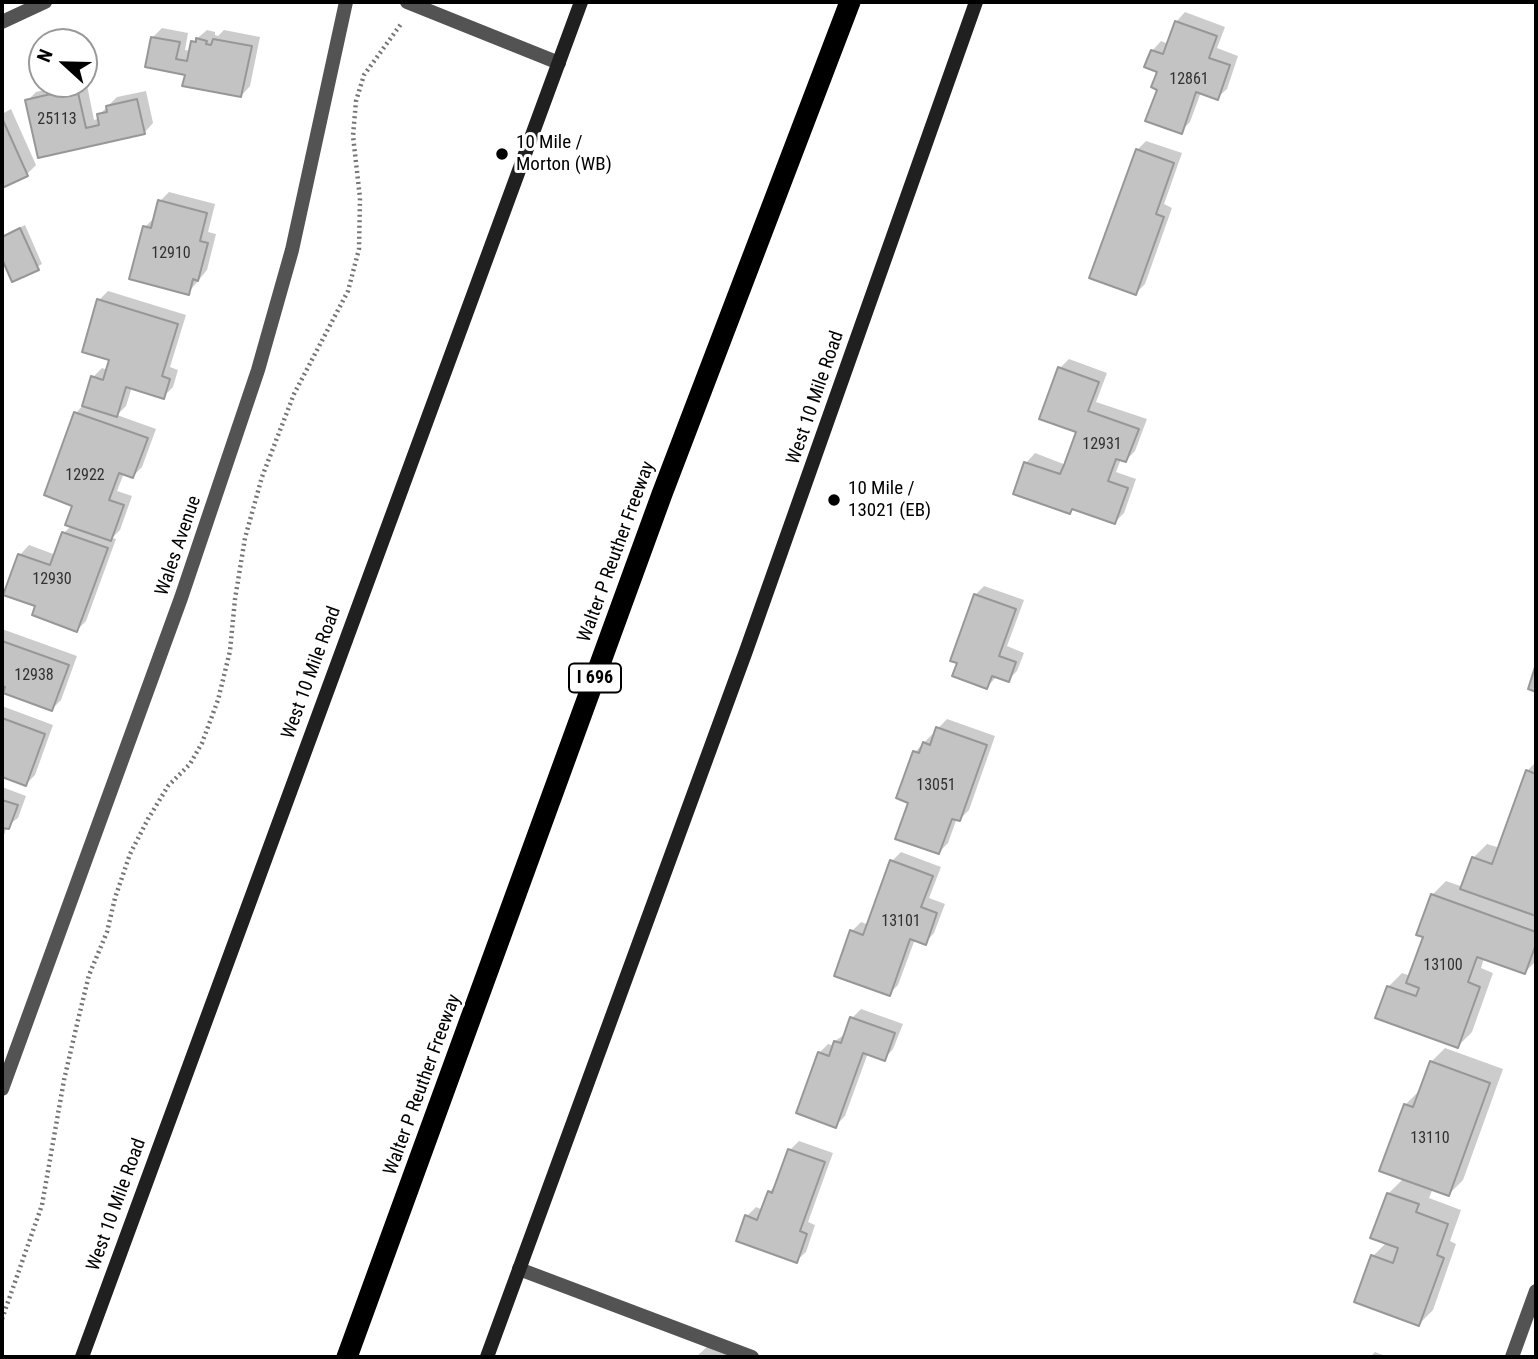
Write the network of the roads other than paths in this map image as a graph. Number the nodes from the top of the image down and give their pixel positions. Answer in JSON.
{"nodes":[{"id":1,"x":45,"y":2,"type":"edge"},
{"id":2,"x":346,"y":2,"type":"edge"},
{"id":3,"x":407,"y":2,"type":"edge"},
{"id":4,"x":581,"y":2,"type":"edge"},
{"id":5,"x":850,"y":2,"type":"edge"},
{"id":6,"x":976,"y":2,"type":"edge"},
{"id":7,"x":2,"y":22,"type":"edge"},
{"id":8,"x":559,"y":63,"type":"junction"},
{"id":9,"x":2,"y":1089,"type":"edge"},
{"id":10,"x":519,"y":1269,"type":"junction"},
{"id":11,"x":1536,"y":1291,"type":"edge"},
{"id":12,"x":82,"y":1357,"type":"edge"},
{"id":13,"x":347,"y":1357,"type":"edge"},
{"id":14,"x":487,"y":1357,"type":"edge"},
{"id":15,"x":752,"y":1357,"type":"edge"},
{"id":16,"x":1512,"y":1357,"type":"edge"}],
"edges":[{"from":1,"to":7,"type":"street"},
{"from":2,"to":9,"type":"street","name":"Wales Avenue"},
{"from":3,"to":8,"type":"street"},
{"from":4,"to":8,"type":"main road","name":"West 10 Mile Road"},
{"from":5,"to":13,"type":"highway","name":"Walter P Reuther Freeway","number":"I 696"},
{"from":6,"to":10,"type":"main road","name":"West 10 Mile Road"},
{"from":8,"to":12,"type":"main road","name":"West 10 Mile Road"},
{"from":10,"to":14,"type":"main road","name":"West 10 Mile Road"},
{"from":10,"to":15,"type":"street"},
{"from":11,"to":16,"type":"street"}]}
